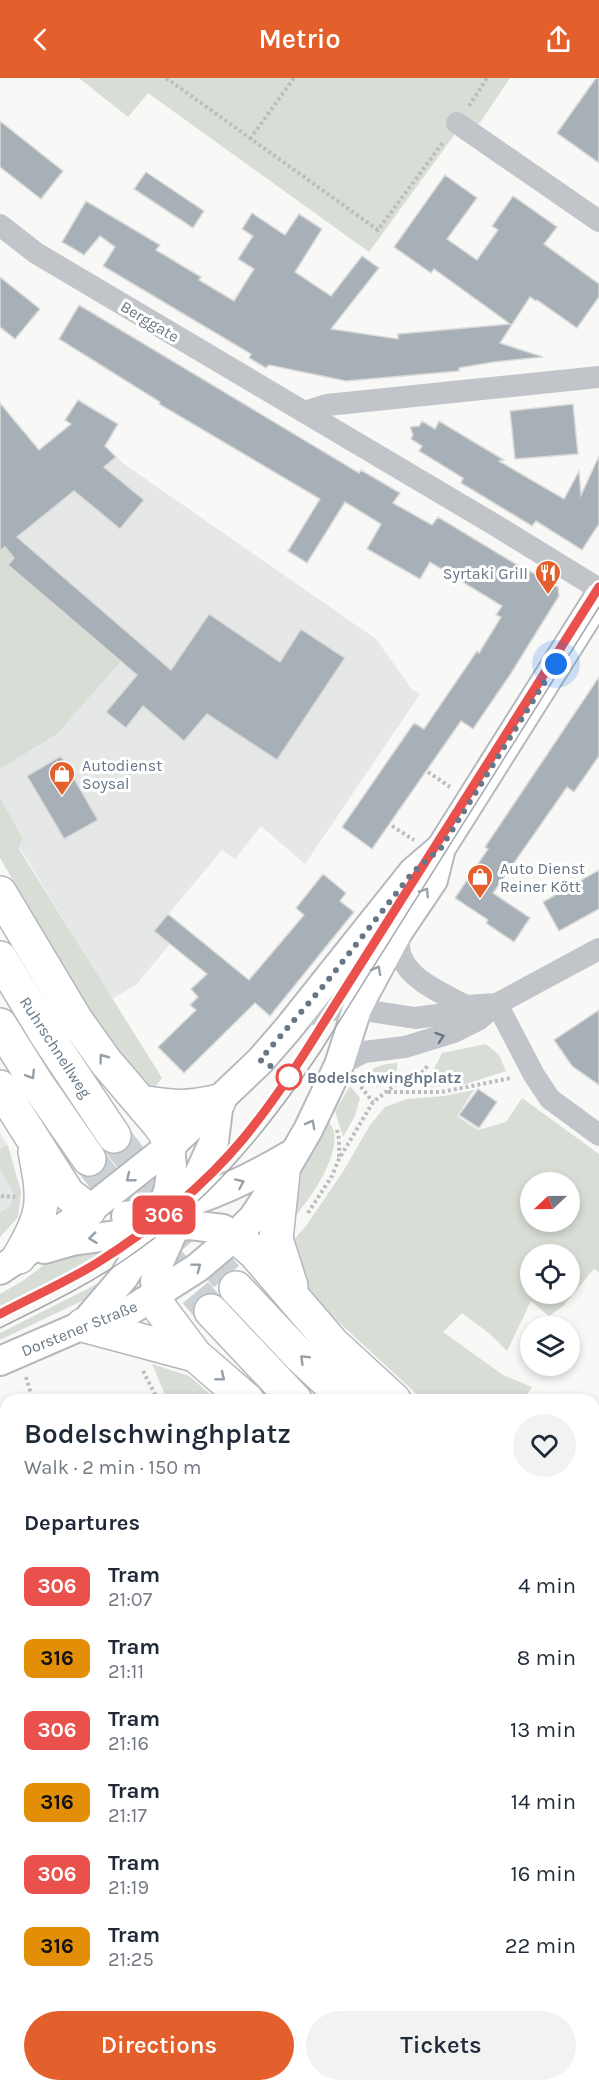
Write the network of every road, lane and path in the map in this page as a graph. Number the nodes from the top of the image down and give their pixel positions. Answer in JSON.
{"nodes":[{"id":1,"x":166,"y":78,"type":"edge"},
{"id":2,"x":294,"y":78,"type":"edge"},
{"id":3,"x":487,"y":78,"type":"edge"},
{"id":4,"x":457,"y":123,"type":"junction"},
{"id":5,"x":250,"y":139,"type":"junction"},
{"id":6,"x":599,"y":221,"type":"edge"},
{"id":7,"x":0,"y":225,"type":"edge"},
{"id":8,"x":599,"y":377,"type":"edge"},
{"id":9,"x":304,"y":412,"type":"junction"},
{"id":10,"x":599,"y":589,"type":"edge"},
{"id":11,"x":599,"y":597,"type":"edge"},
{"id":12,"x":441,"y":848,"type":"junction"},
{"id":13,"x":0,"y":893,"type":"edge"},
{"id":14,"x":398,"y":932,"type":"junction"},
{"id":15,"x":599,"y":949,"type":"edge"},
{"id":16,"x":0,"y":958,"type":"edge"},
{"id":17,"x":497,"y":1004,"type":"junction"},
{"id":18,"x":466,"y":1006,"type":"junction"},
{"id":19,"x":357,"y":1009,"type":"junction"},
{"id":20,"x":297,"y":1017,"type":"junction"},
{"id":21,"x":0,"y":1025,"type":"edge"},
{"id":22,"x":339,"y":1065,"type":"junction"},
{"id":23,"x":534,"y":1075,"type":"junction"},
{"id":24,"x":0,"y":1088,"type":"edge"},
{"id":25,"x":387,"y":1092,"type":"dead end"},
{"id":26,"x":219,"y":1101,"type":"junction"},
{"id":27,"x":141,"y":1102,"type":"junction"},
{"id":28,"x":373,"y":1102,"type":"dead end"},
{"id":29,"x":599,"y":1135,"type":"edge"},
{"id":30,"x":114,"y":1136,"type":"tunnel mouth"},
{"id":31,"x":33,"y":1141,"type":"junction"},
{"id":32,"x":170,"y":1146,"type":"junction"},
{"id":33,"x":88,"y":1159,"type":"tunnel mouth"},
{"id":34,"x":339,"y":1159,"type":"dead end"},
{"id":35,"x":289,"y":1162,"type":"junction"},
{"id":36,"x":89,"y":1210,"type":"junction"},
{"id":37,"x":167,"y":1217,"type":"junction"},
{"id":38,"x":235,"y":1236,"type":"junction"},
{"id":39,"x":10,"y":1263,"type":"edge"},
{"id":40,"x":236,"y":1288,"type":"tunnel mouth"},
{"id":41,"x":157,"y":1294,"type":"junction"},
{"id":42,"x":295,"y":1300,"type":"junction"},
{"id":43,"x":211,"y":1311,"type":"tunnel mouth"},
{"id":44,"x":83,"y":1325,"type":"junction"},
{"id":45,"x":195,"y":1355,"type":"junction"},
{"id":46,"x":0,"y":1361,"type":"edge"},
{"id":47,"x":140,"y":1366,"type":"dead end"},
{"id":48,"x":155,"y":1394,"type":"edge"},
{"id":49,"x":240,"y":1394,"type":"edge"},
{"id":50,"x":289,"y":1394,"type":"edge"},
{"id":51,"x":341,"y":1394,"type":"edge"},
{"id":52,"x":387,"y":1394,"type":"edge"}],
"edges":[{"from":1,"to":5,"type":"path"},
{"from":2,"to":5,"type":"path"},
{"from":3,"to":4,"type":"path"},
{"from":4,"to":5,"type":"path"},
{"from":4,"to":6,"type":"street"},
{"from":7,"to":9,"type":"street","name":"Berggate"},
{"from":8,"to":9,"type":"street"},
{"from":9,"to":10,"type":"street","name":"Berggate"},
{"from":11,"to":12,"type":"main road","name":"Dorstener Straße"},
{"from":14,"to":12,"type":"main road","name":"Dorstener Straße","one_way":true},
{"from":12,"to":20,"type":"main road","name":"Dorstener Straße"},
{"from":27,"to":13,"type":"highway","one_way":true},
{"from":14,"to":18,"type":"street"},
{"from":19,"to":14,"type":"main road","name":"Dorstener Straße","one_way":true},
{"from":15,"to":17,"type":"street"},
{"from":16,"to":30,"type":"highway","name":"Ruhrschnellweg"},
{"from":17,"to":18,"type":"street"},
{"from":22,"to":17,"type":"street","one_way":true},
{"from":17,"to":23,"type":"street"},
{"from":18,"to":19,"type":"street"},
{"from":19,"to":20,"type":"street"},
{"from":19,"to":22,"type":"main road","name":"Dorstener Straße"},
{"from":20,"to":26,"type":"main road","name":"Dorstener Straße"},
{"from":21,"to":33,"type":"highway","one_way":true},
{"from":35,"to":22,"type":"main road","name":"Dorstener Straße","one_way":true},
{"from":23,"to":25,"type":"path"},
{"from":23,"to":29,"type":"street"},
{"from":24,"to":31,"type":"highway"},
{"from":26,"to":27,"type":"highway"},
{"from":26,"to":32,"type":"main road","name":"Dorstener Straße"},
{"from":26,"to":37,"type":"main road"},
{"from":27,"to":32,"type":"highway"},
{"from":28,"to":34,"type":"path"},
{"from":31,"to":36,"type":"highway"},
{"from":31,"to":39,"type":"highway"},
{"from":32,"to":36,"type":"main road","name":"Dorstener Straße","one_way":true},
{"from":32,"to":37,"type":"main road"},
{"from":37,"to":35,"type":"main road","one_way":true},
{"from":35,"to":38,"type":"main road","name":"Dorstener Straße"},
{"from":35,"to":42,"type":"highway"},
{"from":36,"to":37,"type":"main road"},
{"from":36,"to":39,"type":"main road","name":"Dorstener Straße"},
{"from":37,"to":38,"type":"main road"},
{"from":37,"to":39,"type":"main road","one_way":true},
{"from":37,"to":41,"type":"main road"},
{"from":37,"to":44,"type":"main road"},
{"from":41,"to":38,"type":"main road","name":"Dorstener Straße","one_way":true},
{"from":38,"to":42,"type":"highway"},
{"from":51,"to":40,"type":"highway","one_way":true},
{"from":41,"to":44,"type":"main road","name":"Dorstener Straße"},
{"from":41,"to":45,"type":"highway"},
{"from":42,"to":52,"type":"highway"},
{"from":43,"to":50,"type":"highway"},
{"from":44,"to":45,"type":"highway"},
{"from":44,"to":46,"type":"main road","name":"Dorstener Straße"},
{"from":45,"to":49,"type":"highway","one_way":true},
{"from":47,"to":48,"type":"path"}]}
